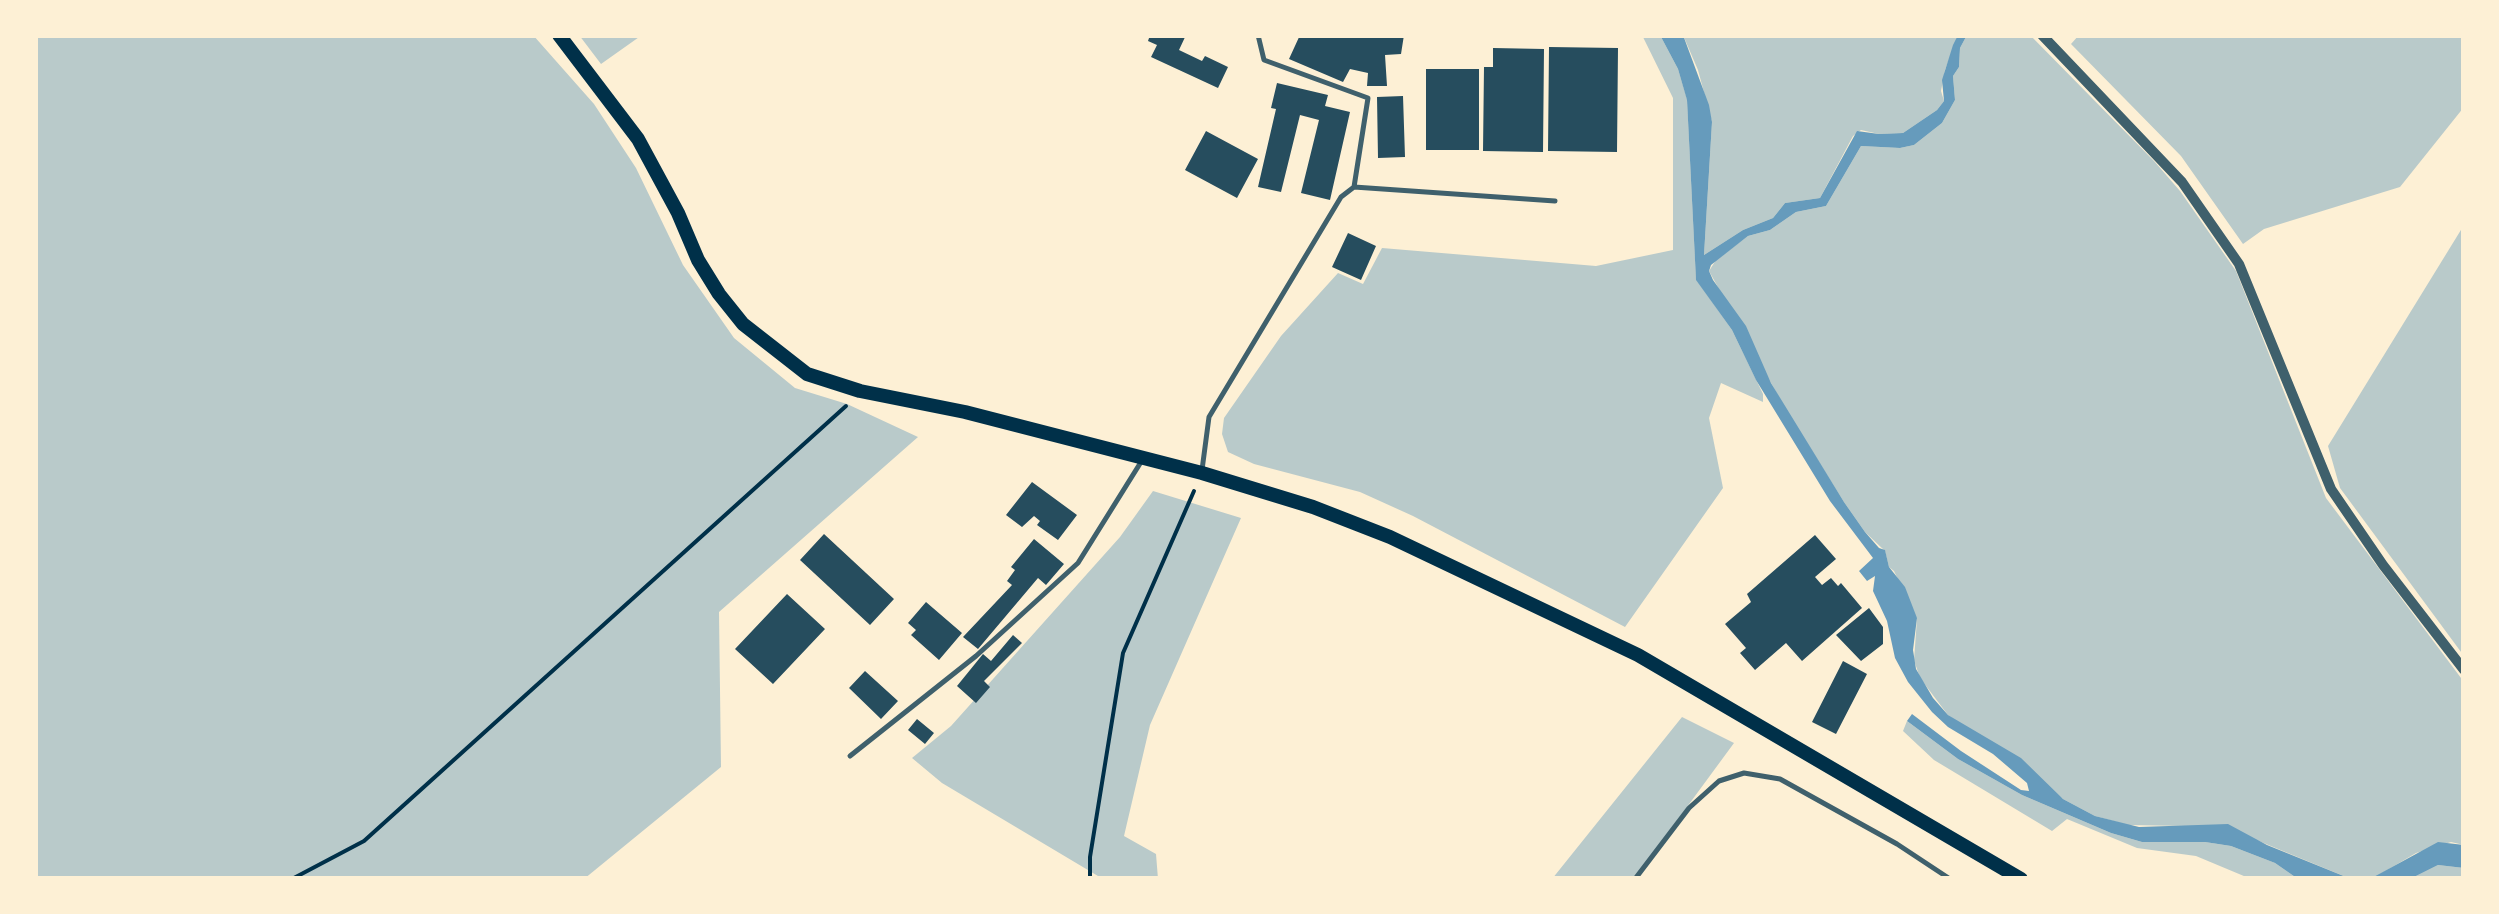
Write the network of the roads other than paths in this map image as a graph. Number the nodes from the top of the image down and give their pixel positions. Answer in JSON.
{"nodes":[{"id":1,"x":559,"y":35,"type":"edge"},
{"id":2,"x":1258,"y":35,"type":"edge"},
{"id":3,"x":2042,"y":35,"type":"edge"},
{"id":4,"x":1354,"y":187,"type":"junction"},
{"id":5,"x":1555,"y":201,"type":"dead end"},
{"id":6,"x":1142,"y":459,"type":"junction"},
{"id":7,"x":1202,"y":474,"type":"junction"},
{"id":8,"x":2464,"y":670,"type":"edge"},
{"id":9,"x":850,"y":756,"type":"dead end"},
{"id":10,"x":1634,"y":879,"type":"edge"},
{"id":11,"x":1950,"y":879,"type":"edge"},
{"id":12,"x":2022,"y":879,"type":"edge"}],
"edges":[{"from":1,"to":6,"type":"main road"},
{"from":2,"to":4,"type":"lane"},
{"from":3,"to":8,"type":"street"},
{"from":4,"to":5,"type":"lane"},
{"from":4,"to":7,"type":"lane"},
{"from":6,"to":7,"type":"main road"},
{"from":6,"to":9,"type":"lane"},
{"from":7,"to":12,"type":"main road"},
{"from":10,"to":11,"type":"lane"}]}
